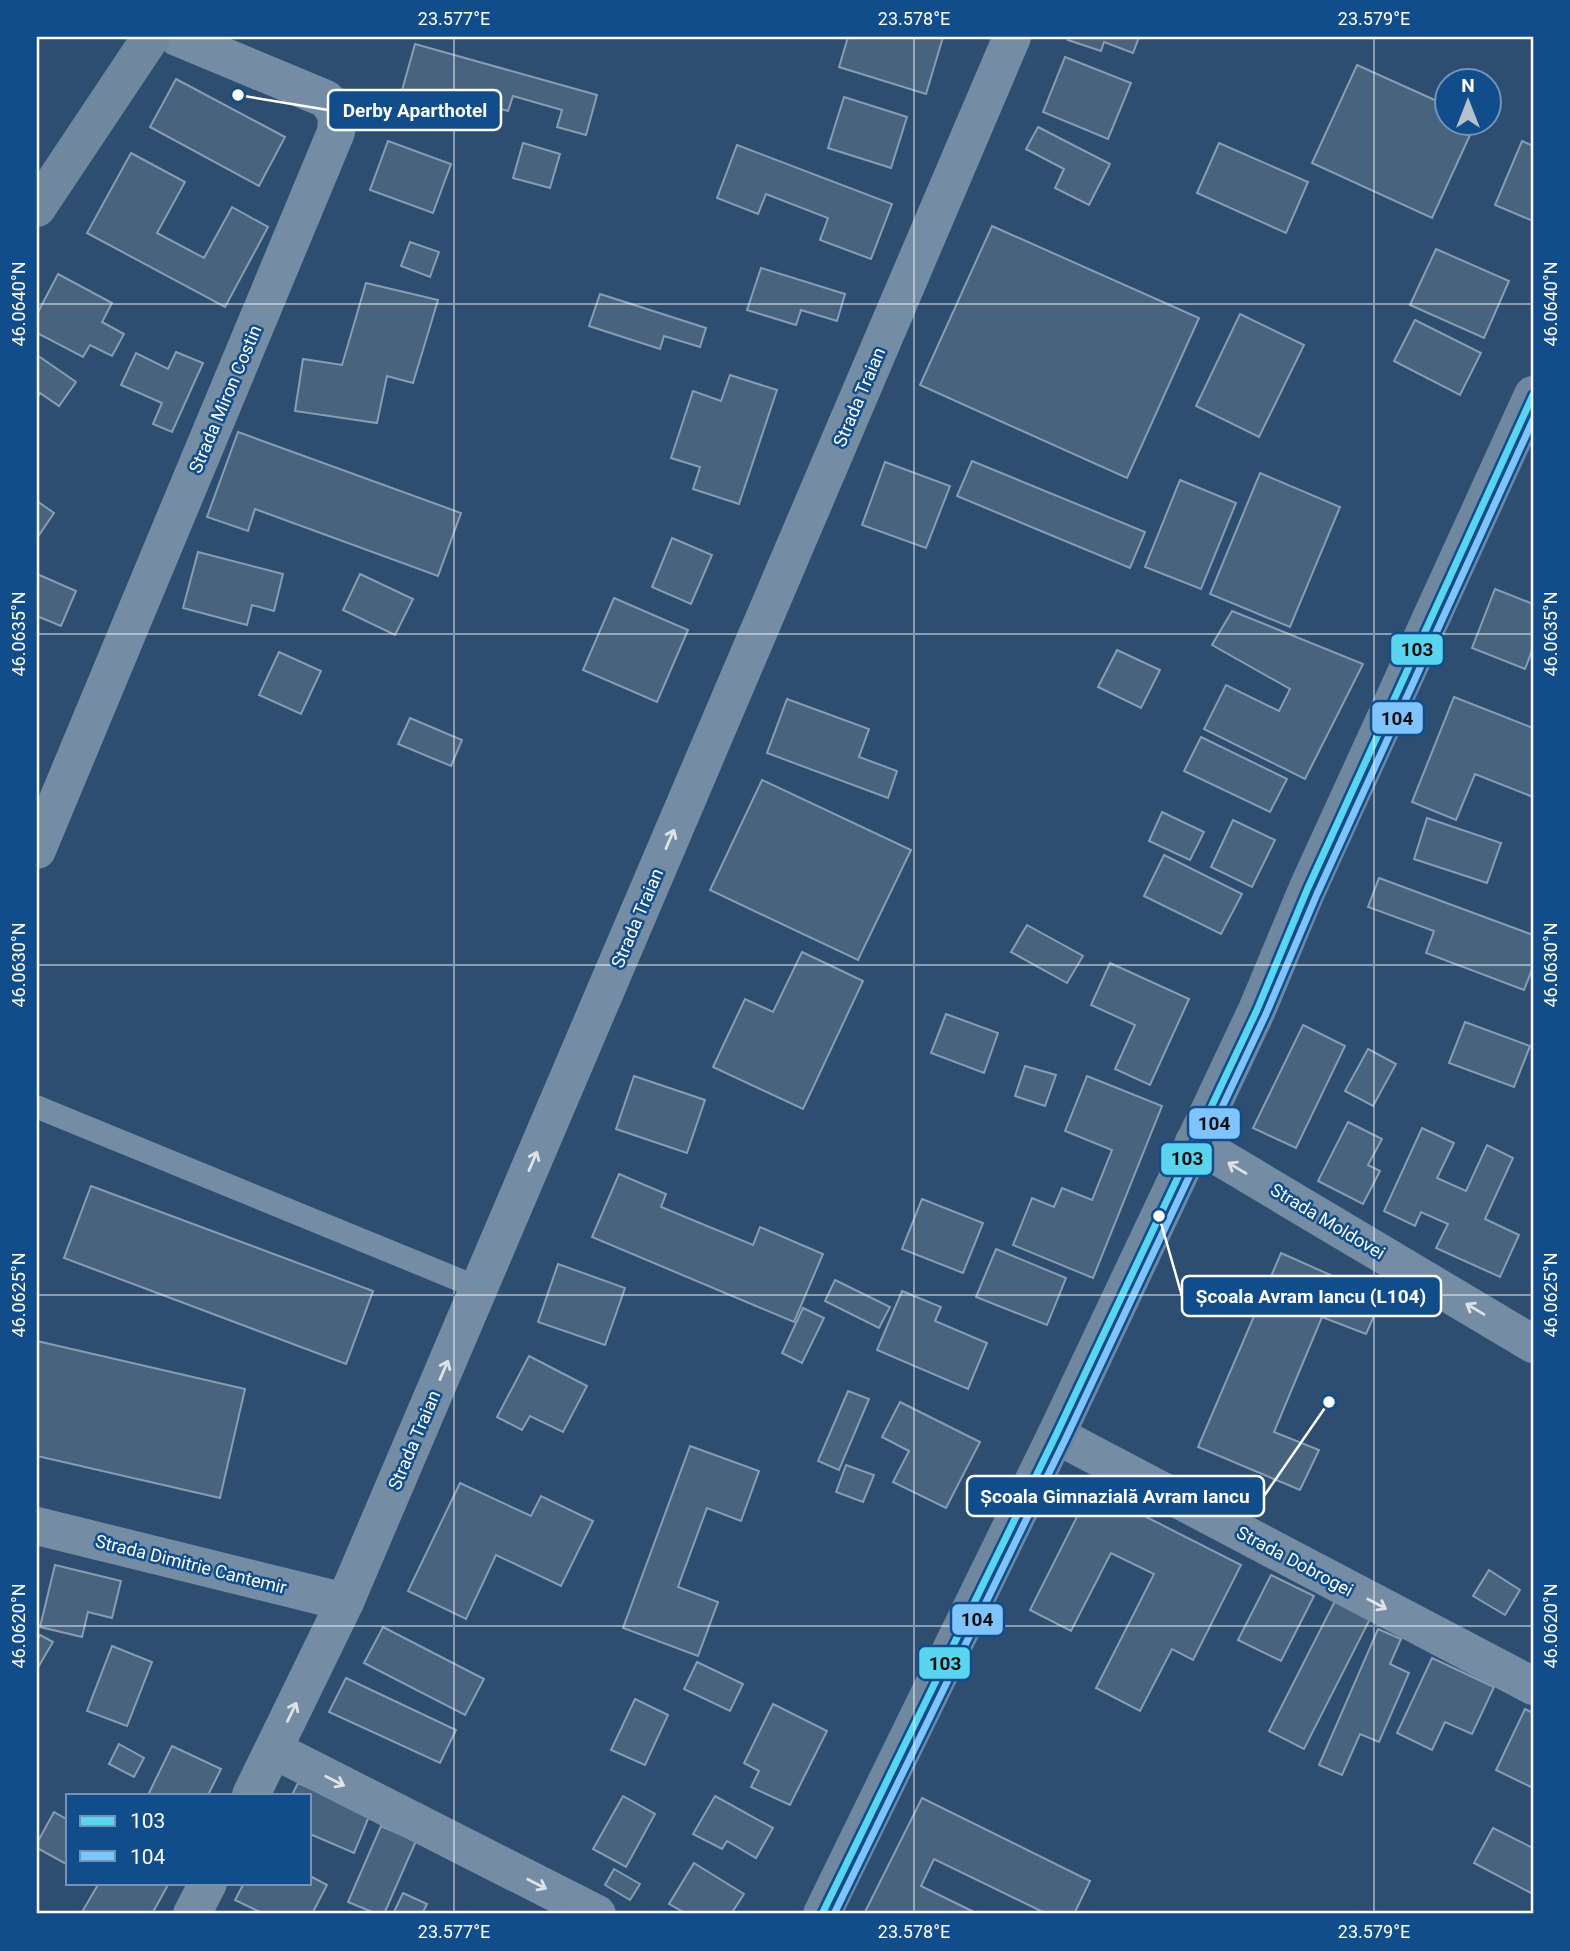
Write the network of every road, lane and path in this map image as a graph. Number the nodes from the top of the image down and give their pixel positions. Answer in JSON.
{"nodes":[{"id":1,"x":151,"y":37,"type":"edge"},
{"id":2,"x":177,"y":37,"type":"edge"},
{"id":3,"x":1012,"y":37,"type":"edge"},
{"id":4,"x":37,"y":208,"type":"edge"},
{"id":5,"x":1533,"y":395,"type":"edge"},
{"id":6,"x":37,"y":850,"type":"edge"},
{"id":7,"x":37,"y":1107,"type":"edge"},
{"id":8,"x":1194,"y":1142,"type":"junction"},
{"id":9,"x":479,"y":1288,"type":"junction"},
{"id":10,"x":1533,"y":1344,"type":"edge"},
{"id":11,"x":1056,"y":1435,"type":"junction"},
{"id":12,"x":37,"y":1526,"type":"edge"},
{"id":13,"x":345,"y":1602,"type":"junction"},
{"id":14,"x":1533,"y":1686,"type":"edge"},
{"id":15,"x":274,"y":1749,"type":"junction"},
{"id":16,"x":252,"y":1794,"type":"edge"},
{"id":17,"x":207,"y":1884,"type":"edge"},
{"id":18,"x":192,"y":1914,"type":"edge"},
{"id":19,"x":597,"y":1914,"type":"edge"},
{"id":20,"x":822,"y":1914,"type":"edge"}],
"edges":[{"from":1,"to":4,"type":"main road"},
{"from":2,"to":6,"type":"street","name":"Strada Miron Costin"},
{"from":9,"to":3,"type":"street","name":"Strada Traian","one_way":true},
{"from":5,"to":8,"type":"main road"},
{"from":7,"to":9,"type":"lane"},
{"from":10,"to":8,"type":"street","name":"Strada Moldovei","one_way":true},
{"from":8,"to":11,"type":"main road"},
{"from":13,"to":9,"type":"street","name":"Strada Traian","one_way":true},
{"from":11,"to":14,"type":"street","name":"Strada Dobrogei","one_way":true},
{"from":11,"to":20,"type":"main road"},
{"from":12,"to":13,"type":"street","name":"Strada Dimitrie Cantemir"},
{"from":15,"to":13,"type":"street","name":"Strada Traian","one_way":true},
{"from":15,"to":16,"type":"street","name":"Strada Traian"},
{"from":15,"to":19,"type":"street","one_way":true},
{"from":17,"to":18,"type":"street"}]}
